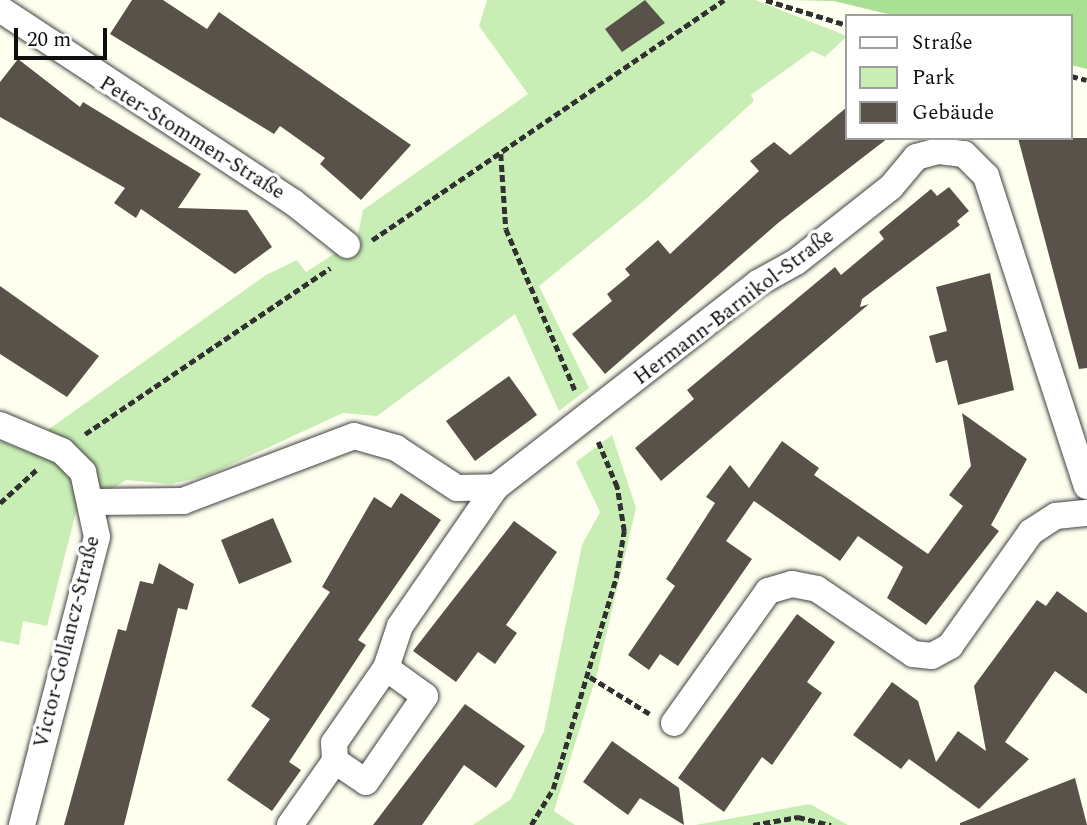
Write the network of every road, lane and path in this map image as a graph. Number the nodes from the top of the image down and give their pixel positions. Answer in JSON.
{"nodes":[{"id":1,"x":724,"y":0,"type":"edge"},
{"id":2,"x":766,"y":0,"type":"edge"},
{"id":3,"x":0,"y":9,"type":"edge"},
{"id":4,"x":846,"y":25,"type":"edge"},
{"id":5,"x":501,"y":153,"type":"junction"},
{"id":6,"x":349,"y":251,"type":"junction"},
{"id":7,"x":587,"y":417,"type":"junction"},
{"id":8,"x":0,"y":425,"type":"edge"},
{"id":9,"x":62,"y":451,"type":"junction"},
{"id":10,"x":1087,"y":486,"type":"edge"},
{"id":11,"x":496,"y":487,"type":"junction"},
{"id":12,"x":94,"y":502,"type":"junction"},
{"id":13,"x":0,"y":503,"type":"edge"},
{"id":14,"x":1087,"y":513,"type":"edge"},
{"id":15,"x":386,"y":668,"type":"junction"},
{"id":16,"x":589,"y":677,"type":"junction"},
{"id":17,"x":674,"y":723,"type":"joint"},
{"id":18,"x":335,"y":761,"type":"junction"},
{"id":19,"x":535,"y":824,"type":"edge"},
{"id":20,"x":22,"y":825,"type":"edge"},
{"id":21,"x":290,"y":825,"type":"edge"},
{"id":22,"x":752,"y":825,"type":"edge"},
{"id":23,"x":831,"y":825,"type":"edge"}],
"edges":[{"from":1,"to":5,"type":"path"},
{"from":2,"to":4,"type":"path"},
{"from":3,"to":6,"type":"street","name":"Peter-Stommen-Straße"},
{"from":5,"to":6,"type":"path"},
{"from":5,"to":7,"type":"path"},
{"from":6,"to":9,"type":"path"},
{"from":7,"to":10,"type":"street","name":"Hermann-Barnikol-Straße"},
{"from":7,"to":11,"type":"street","name":"Hermann-Barnikol-Straße"},
{"from":7,"to":16,"type":"path"},
{"from":8,"to":9,"type":"street","name":"Victor-Gollancz-Straße"},
{"from":9,"to":12,"type":"street","name":"Victor-Gollancz-Straße"},
{"from":9,"to":13,"type":"path"},
{"from":11,"to":12,"type":"street"},
{"from":11,"to":15,"type":"street","name":"Hermann-Barnikol-Straße"},
{"from":12,"to":20,"type":"street","name":"Victor-Gollancz-Straße"},
{"from":14,"to":17,"type":"street"},
{"from":15,"to":18,"type":"street","name":"Hermann-Barnikol-Straße"},
{"from":15,"to":18,"type":"street"},
{"from":16,"to":17,"type":"path"},
{"from":16,"to":19,"type":"path"},
{"from":18,"to":21,"type":"street","name":"Hermann-Barnikol-Straße"},
{"from":22,"to":23,"type":"path"}]}
